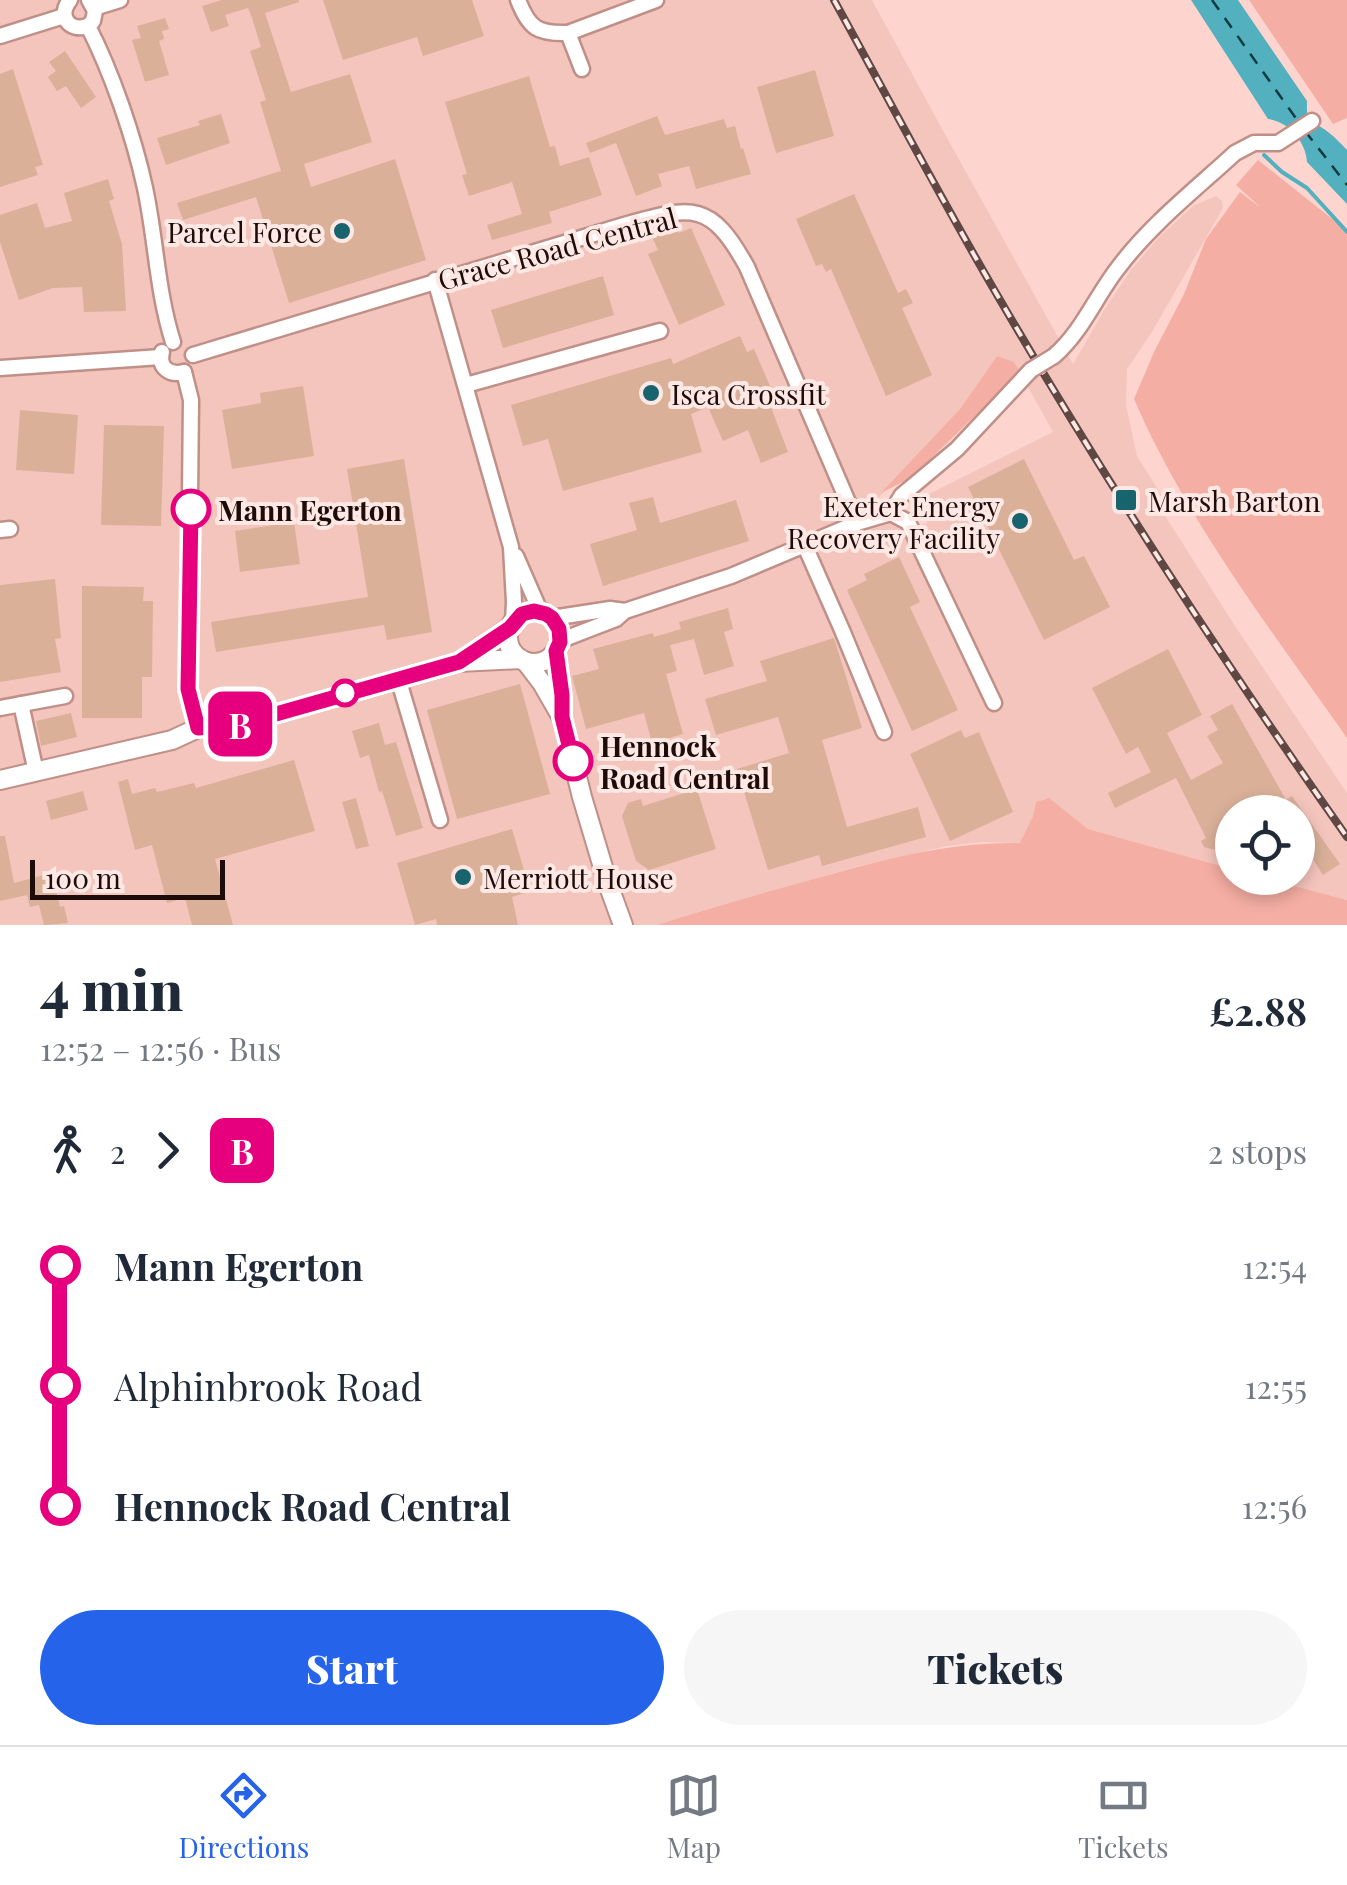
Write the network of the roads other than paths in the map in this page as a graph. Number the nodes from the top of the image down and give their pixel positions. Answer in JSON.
{"nodes":[{"id":1,"x":70,"y":0,"type":"edge"},
{"id":2,"x":120,"y":0,"type":"edge"},
{"id":3,"x":518,"y":0,"type":"edge"},
{"id":4,"x":656,"y":0,"type":"edge"},
{"id":5,"x":92,"y":4,"type":"edge"},
{"id":6,"x":64,"y":16,"type":"junction"},
{"id":7,"x":88,"y":26,"type":"junction"},
{"id":8,"x":568,"y":34,"type":"junction"},
{"id":9,"x":0,"y":36,"type":"edge"},
{"id":10,"x":582,"y":69,"type":"dead end"},
{"id":11,"x":1312,"y":121,"type":"dead end"},
{"id":12,"x":436,"y":280,"type":"junction"},
{"id":13,"x":660,"y":331,"type":"dead end"},
{"id":14,"x":173,"y":342,"type":"junction"},
{"id":15,"x":192,"y":355,"type":"junction"},
{"id":16,"x":161,"y":357,"type":"junction"},
{"id":17,"x":0,"y":368,"type":"edge"},
{"id":18,"x":184,"y":372,"type":"junction"},
{"id":19,"x":466,"y":385,"type":"junction"},
{"id":20,"x":891,"y":513,"type":"junction"},
{"id":21,"x":857,"y":523,"type":"junction"},
{"id":22,"x":511,"y":546,"type":"junction"},
{"id":23,"x":805,"y":546,"type":"junction"},
{"id":24,"x":626,"y":611,"type":"junction"},
{"id":25,"x":546,"y":615,"type":"junction"},
{"id":26,"x":511,"y":625,"type":"junction"},
{"id":27,"x":558,"y":646,"type":"junction"},
{"id":28,"x":524,"y":660,"type":"junction"},
{"id":29,"x":459,"y":662,"type":"junction"},
{"id":30,"x":398,"y":678,"type":"junction"},
{"id":31,"x":65,"y":696,"type":"dead end"},
{"id":32,"x":987,"y":701,"type":"dead end"},
{"id":33,"x":21,"y":704,"type":"junction"},
{"id":34,"x":0,"y":708,"type":"edge"},
{"id":35,"x":562,"y":717,"type":"junction"},
{"id":36,"x":198,"y":728,"type":"junction"},
{"id":37,"x":884,"y":732,"type":"dead end"},
{"id":38,"x":36,"y":772,"type":"junction"},
{"id":39,"x":0,"y":780,"type":"edge"},
{"id":40,"x":440,"y":820,"type":"dead end"},
{"id":41,"x":623,"y":925,"type":"edge"}],
"edges":[{"from":1,"to":6,"type":"street"},
{"from":2,"to":5,"type":"street"},
{"from":3,"to":8,"type":"street"},
{"from":4,"to":8,"type":"street"},
{"from":5,"to":7,"type":"street"},
{"from":6,"to":7,"type":"street"},
{"from":6,"to":9,"type":"street"},
{"from":7,"to":14,"type":"street"},
{"from":8,"to":10,"type":"street"},
{"from":11,"to":20,"type":"street","bridge":true},
{"from":12,"to":15,"type":"street","name":"Grace Road Central"},
{"from":12,"to":19,"type":"street"},
{"from":12,"to":21,"type":"street","name":"Grace Road Central"},
{"from":13,"to":19,"type":"street"},
{"from":14,"to":15,"type":"street"},
{"from":14,"to":16,"type":"street"},
{"from":15,"to":18,"type":"street"},
{"from":16,"to":17,"type":"street"},
{"from":16,"to":18,"type":"street"},
{"from":18,"to":36,"type":"street"},
{"from":19,"to":22,"type":"street"},
{"from":20,"to":21,"type":"street"},
{"from":20,"to":32,"type":"street"},
{"from":21,"to":23,"type":"street"},
{"from":22,"to":25,"type":"street"},
{"from":22,"to":26,"type":"street"},
{"from":23,"to":24,"type":"street"},
{"from":23,"to":37,"type":"street"},
{"from":24,"to":25,"type":"street"},
{"from":24,"to":27,"type":"street"},
{"from":25,"to":26,"type":"main road"},
{"from":25,"to":27,"type":"main road"},
{"from":26,"to":28,"type":"main road"},
{"from":26,"to":29,"type":"main road"},
{"from":27,"to":28,"type":"main road"},
{"from":27,"to":35,"type":"main road"},
{"from":28,"to":29,"type":"main road"},
{"from":28,"to":35,"type":"main road"},
{"from":29,"to":30,"type":"main road"},
{"from":30,"to":36,"type":"main road"},
{"from":30,"to":40,"type":"street"},
{"from":31,"to":33,"type":"street"},
{"from":33,"to":34,"type":"street"},
{"from":33,"to":38,"type":"street"},
{"from":35,"to":41,"type":"main road"},
{"from":36,"to":38,"type":"main road"},
{"from":38,"to":39,"type":"main road"}]}
